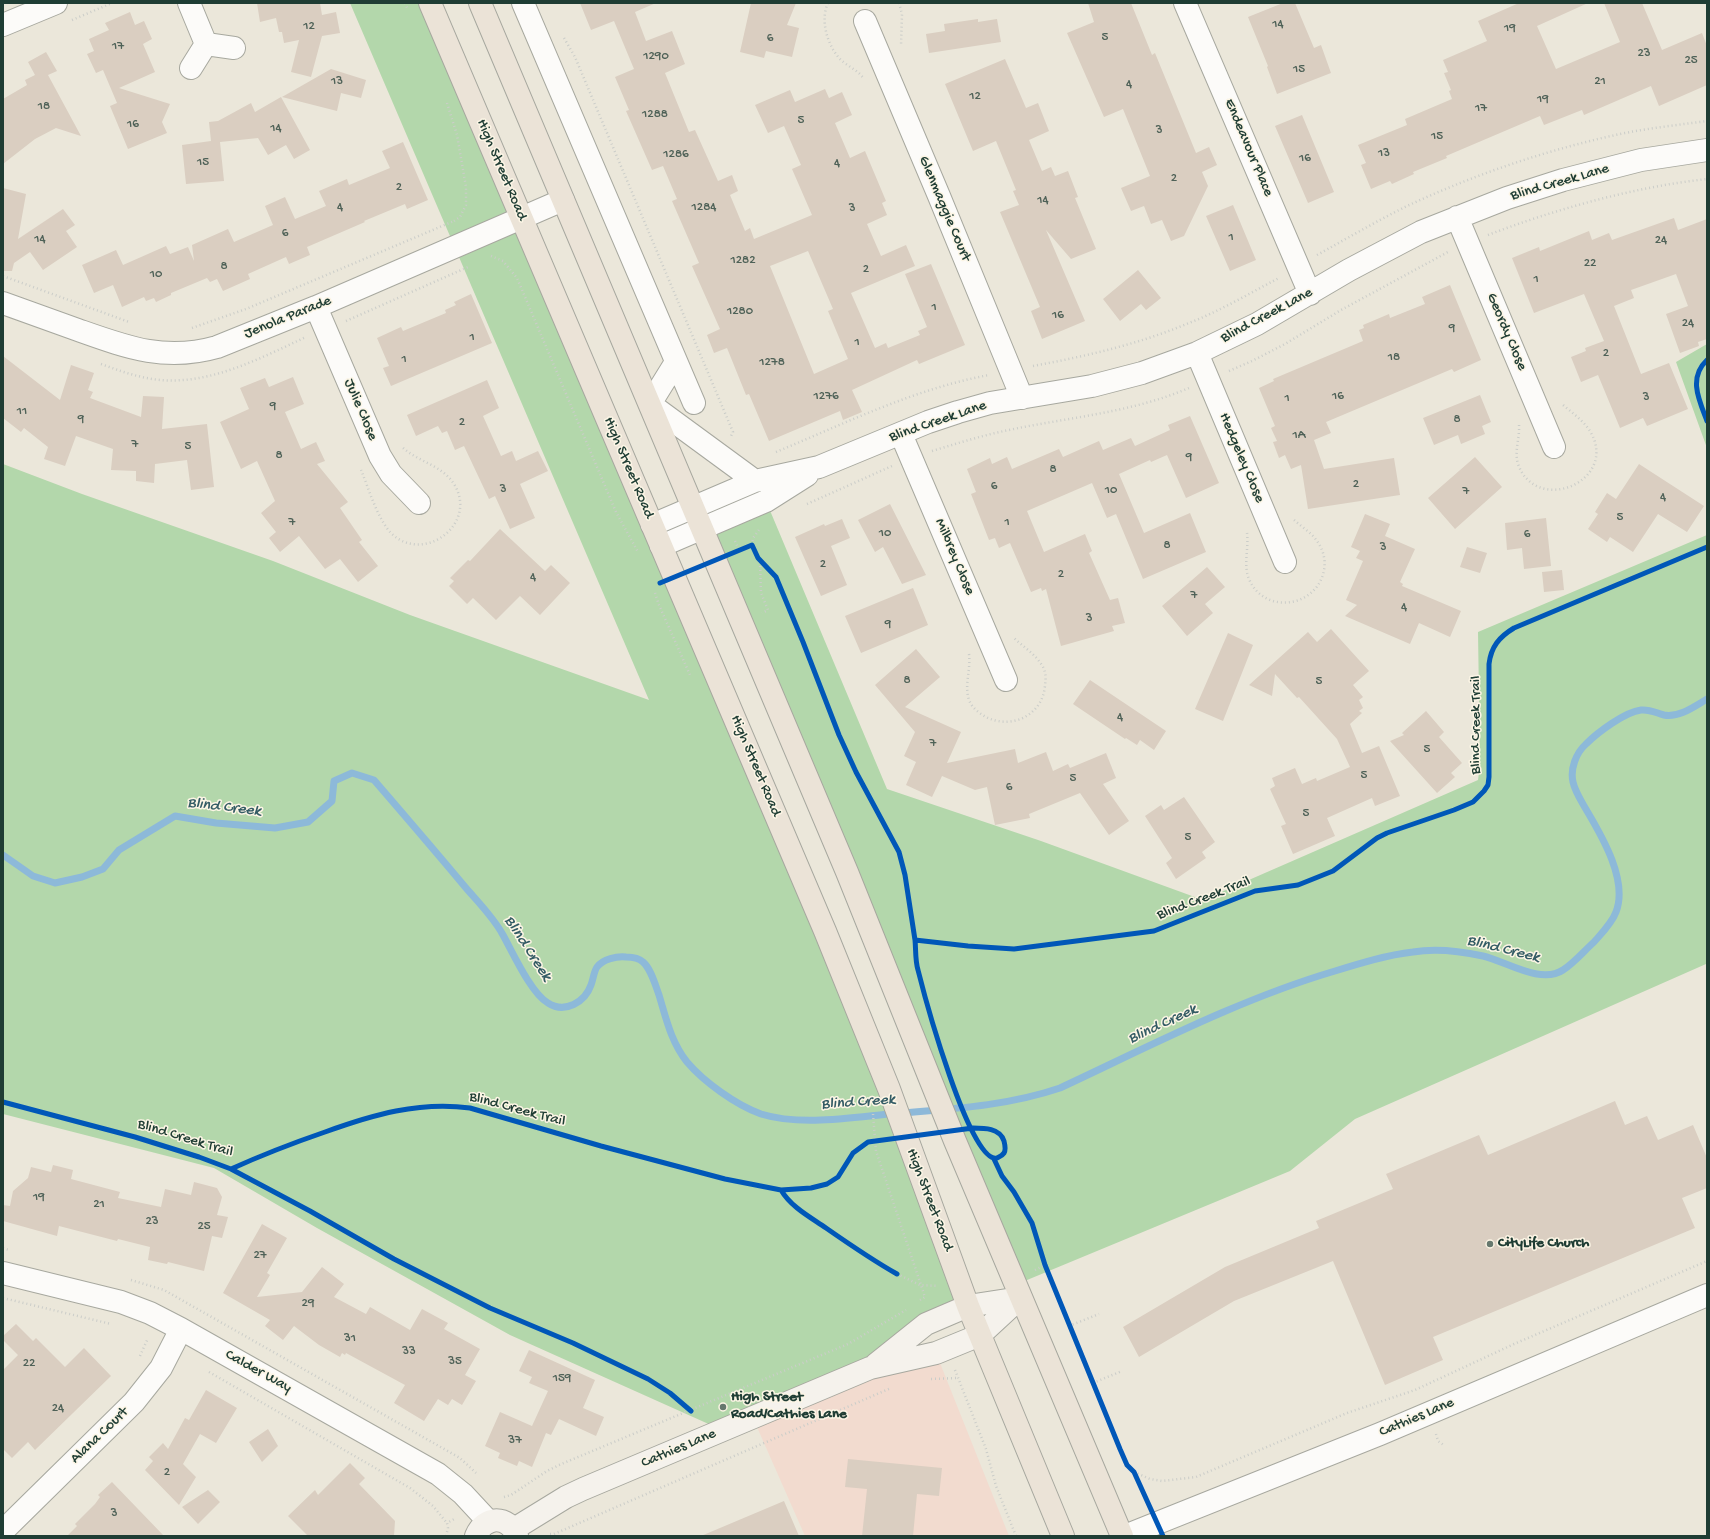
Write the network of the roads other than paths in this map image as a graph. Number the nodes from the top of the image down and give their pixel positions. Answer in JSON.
{"nodes":[{"id":1,"x":56,"y":3,"type":"edge"},
{"id":2,"x":189,"y":3,"type":"edge"},
{"id":3,"x":430,"y":3,"type":"edge"},
{"id":4,"x":480,"y":3,"type":"edge"},
{"id":5,"x":523,"y":3,"type":"edge"},
{"id":6,"x":1185,"y":3,"type":"edge"},
{"id":7,"x":865,"y":21,"type":"dead end"},
{"id":8,"x":3,"y":25,"type":"edge"},
{"id":9,"x":206,"y":44,"type":"junction"},
{"id":10,"x":234,"y":48,"type":"dead end"},
{"id":11,"x":191,"y":68,"type":"dead end"},
{"id":12,"x":1707,"y":150,"type":"edge"},
{"id":13,"x":563,"y":200,"type":"junction"},
{"id":14,"x":1457,"y":217,"type":"junction"},
{"id":15,"x":521,"y":218,"type":"junction"},
{"id":16,"x":1310,"y":294,"type":"junction"},
{"id":17,"x":3,"y":303,"type":"edge"},
{"id":18,"x":316,"y":307,"type":"junction"},
{"id":19,"x":1197,"y":353,"type":"junction"},
{"id":20,"x":676,"y":362,"type":"junction"},
{"id":21,"x":1022,"y":398,"type":"junction"},
{"id":22,"x":694,"y":403,"type":"dead end"},
{"id":23,"x":650,"y":404,"type":"junction"},
{"id":24,"x":901,"y":434,"type":"junction"},
{"id":25,"x":1554,"y":447,"type":"dead end"},
{"id":26,"x":819,"y":467,"type":"junction"},
{"id":27,"x":755,"y":481,"type":"junction"},
{"id":28,"x":419,"y":503,"type":"dead end"},
{"id":29,"x":693,"y":506,"type":"junction"},
{"id":30,"x":652,"y":524,"type":"junction"},
{"id":31,"x":702,"y":528,"type":"junction"},
{"id":32,"x":661,"y":546,"type":"junction"},
{"id":33,"x":1285,"y":562,"type":"dead end"},
{"id":34,"x":1006,"y":680,"type":"dead end"},
{"id":35,"x":3,"y":1273,"type":"edge"},
{"id":36,"x":1707,"y":1295,"type":"edge"},
{"id":37,"x":1020,"y":1298,"type":"junction"},
{"id":38,"x":968,"y":1306,"type":"junction"},
{"id":39,"x":181,"y":1329,"type":"junction"},
{"id":40,"x":980,"y":1335,"type":"junction"},
{"id":41,"x":870,"y":1368,"type":"junction"},
{"id":42,"x":482,"y":1529,"type":"edge"},
{"id":43,"x":3,"y":1531,"type":"edge"},
{"id":44,"x":516,"y":1533,"type":"edge"},
{"id":45,"x":1063,"y":1536,"type":"edge"},
{"id":46,"x":1124,"y":1536,"type":"edge"}],
"edges":[{"from":1,"to":8,"type":"street"},
{"from":2,"to":9,"type":"street"},
{"from":3,"to":15,"type":"main road","name":"High Street Road"},
{"from":4,"to":13,"type":"main road"},
{"from":5,"to":20,"type":"street"},
{"from":6,"to":16,"type":"street","name":"Endeavour Place"},
{"from":7,"to":21,"type":"street","name":"Glenmaggie Court"},
{"from":9,"to":10,"type":"street"},
{"from":9,"to":11,"type":"street"},
{"from":12,"to":14,"type":"street","name":"Blind Creek Lane"},
{"from":13,"to":15,"type":"street","name":"Jenola Parade"},
{"from":13,"to":23,"type":"main road"},
{"from":14,"to":16,"type":"street","name":"Blind Creek Lane"},
{"from":14,"to":25,"type":"street","name":"Geordy Close"},
{"from":15,"to":18,"type":"street","name":"Jenola Parade"},
{"from":15,"to":30,"type":"main road","name":"High Street Road"},
{"from":16,"to":19,"type":"street","name":"Blind Creek Lane"},
{"from":17,"to":18,"type":"street","name":"Jenola Parade"},
{"from":18,"to":28,"type":"street","name":"Julie Close"},
{"from":19,"to":21,"type":"street","name":"Blind Creek Lane"},
{"from":19,"to":33,"type":"street","name":"Hedgeley Close"},
{"from":20,"to":22,"type":"street"},
{"from":20,"to":23,"type":"street"},
{"from":21,"to":24,"type":"street","name":"Blind Creek Lane"},
{"from":23,"to":27,"type":"street"},
{"from":23,"to":29,"type":"main road"},
{"from":24,"to":26,"type":"street","name":"Blind Creek Lane"},
{"from":24,"to":34,"type":"street","name":"Milbrey Close"},
{"from":26,"to":27,"type":"street","name":"Blind Creek Lane"},
{"from":26,"to":31,"type":"street","name":"Blind Creek Lane"},
{"from":27,"to":29,"type":"street","name":"Blind Creek Lane"},
{"from":29,"to":30,"type":"street","name":"Blind Creek Lane"},
{"from":29,"to":31,"type":"main road"},
{"from":30,"to":32,"type":"main road","name":"High Street Road"},
{"from":31,"to":32,"type":"street","name":"Blind Creek Lane"},
{"from":31,"to":37,"type":"main road"},
{"from":32,"to":38,"type":"main road","name":"High Street Road"},
{"from":35,"to":39,"type":"street","name":"Calder Way"},
{"from":36,"to":46,"type":"street","name":"Cathies Lane"},
{"from":37,"to":38,"type":"street","name":"Cathies Lane"},
{"from":37,"to":40,"type":"street","name":"Cathies Lane"},
{"from":37,"to":46,"type":"main road"},
{"from":38,"to":40,"type":"main road","name":"High Street Road"},
{"from":38,"to":41,"type":"street","name":"Cathies Lane"},
{"from":39,"to":42,"type":"street","name":"Calder Way"},
{"from":39,"to":43,"type":"street","name":"Alana Court"},
{"from":40,"to":41,"type":"street","name":"Cathies Lane"},
{"from":40,"to":45,"type":"main road","name":"High Street Road"},
{"from":41,"to":44,"type":"street","name":"Cathies Lane"},
{"from":42,"to":44,"type":"street"}]}
